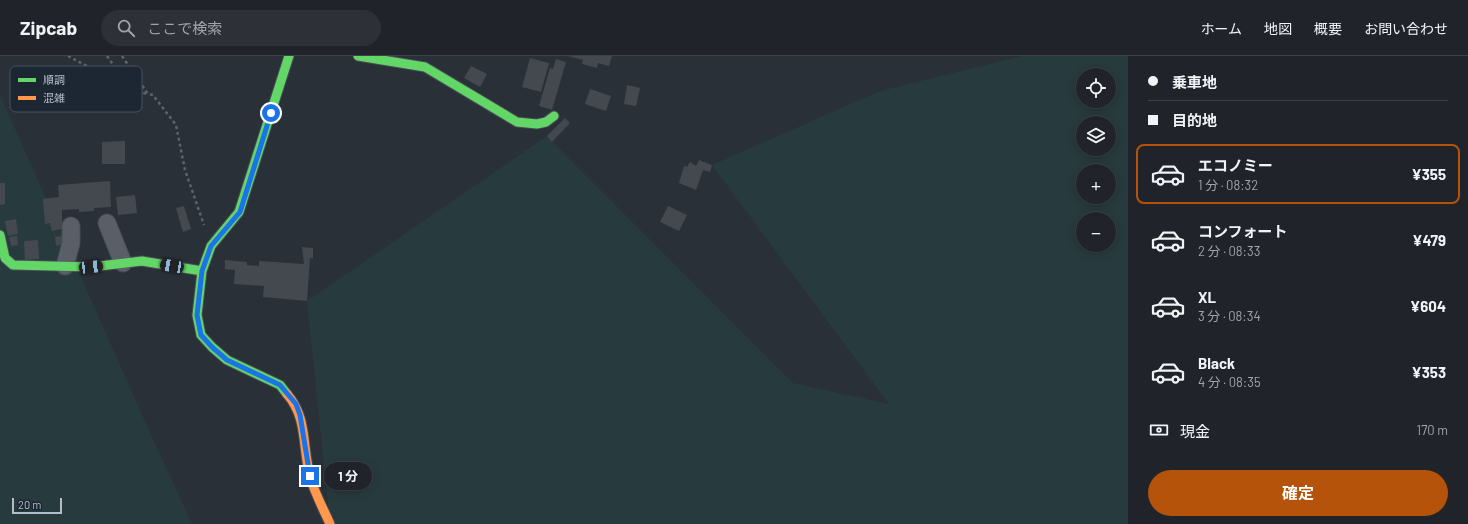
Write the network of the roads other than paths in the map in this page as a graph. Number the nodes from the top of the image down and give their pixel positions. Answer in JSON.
{"nodes":[{"id":1,"x":289,"y":56,"type":"edge"},
{"id":2,"x":358,"y":56,"type":"edge"},
{"id":3,"x":554,"y":116,"type":"dead end"},
{"id":4,"x":107,"y":222,"type":"dead end"},
{"id":5,"x":70,"y":226,"type":"dead end"},
{"id":6,"x":0,"y":235,"type":"edge"},
{"id":7,"x":123,"y":263,"type":"junction"},
{"id":8,"x":65,"y":266,"type":"junction"},
{"id":9,"x":202,"y":271,"type":"junction"},
{"id":10,"x":330,"y":524,"type":"edge"}],
"edges":[{"from":1,"to":9,"type":"street"},
{"from":2,"to":3,"type":"street"},
{"from":4,"to":7,"type":"street"},
{"from":5,"to":8,"type":"street"},
{"from":6,"to":8,"type":"street"},
{"from":7,"to":8,"type":"street"},
{"from":7,"to":9,"type":"street"},
{"from":9,"to":10,"type":"street"}]}
